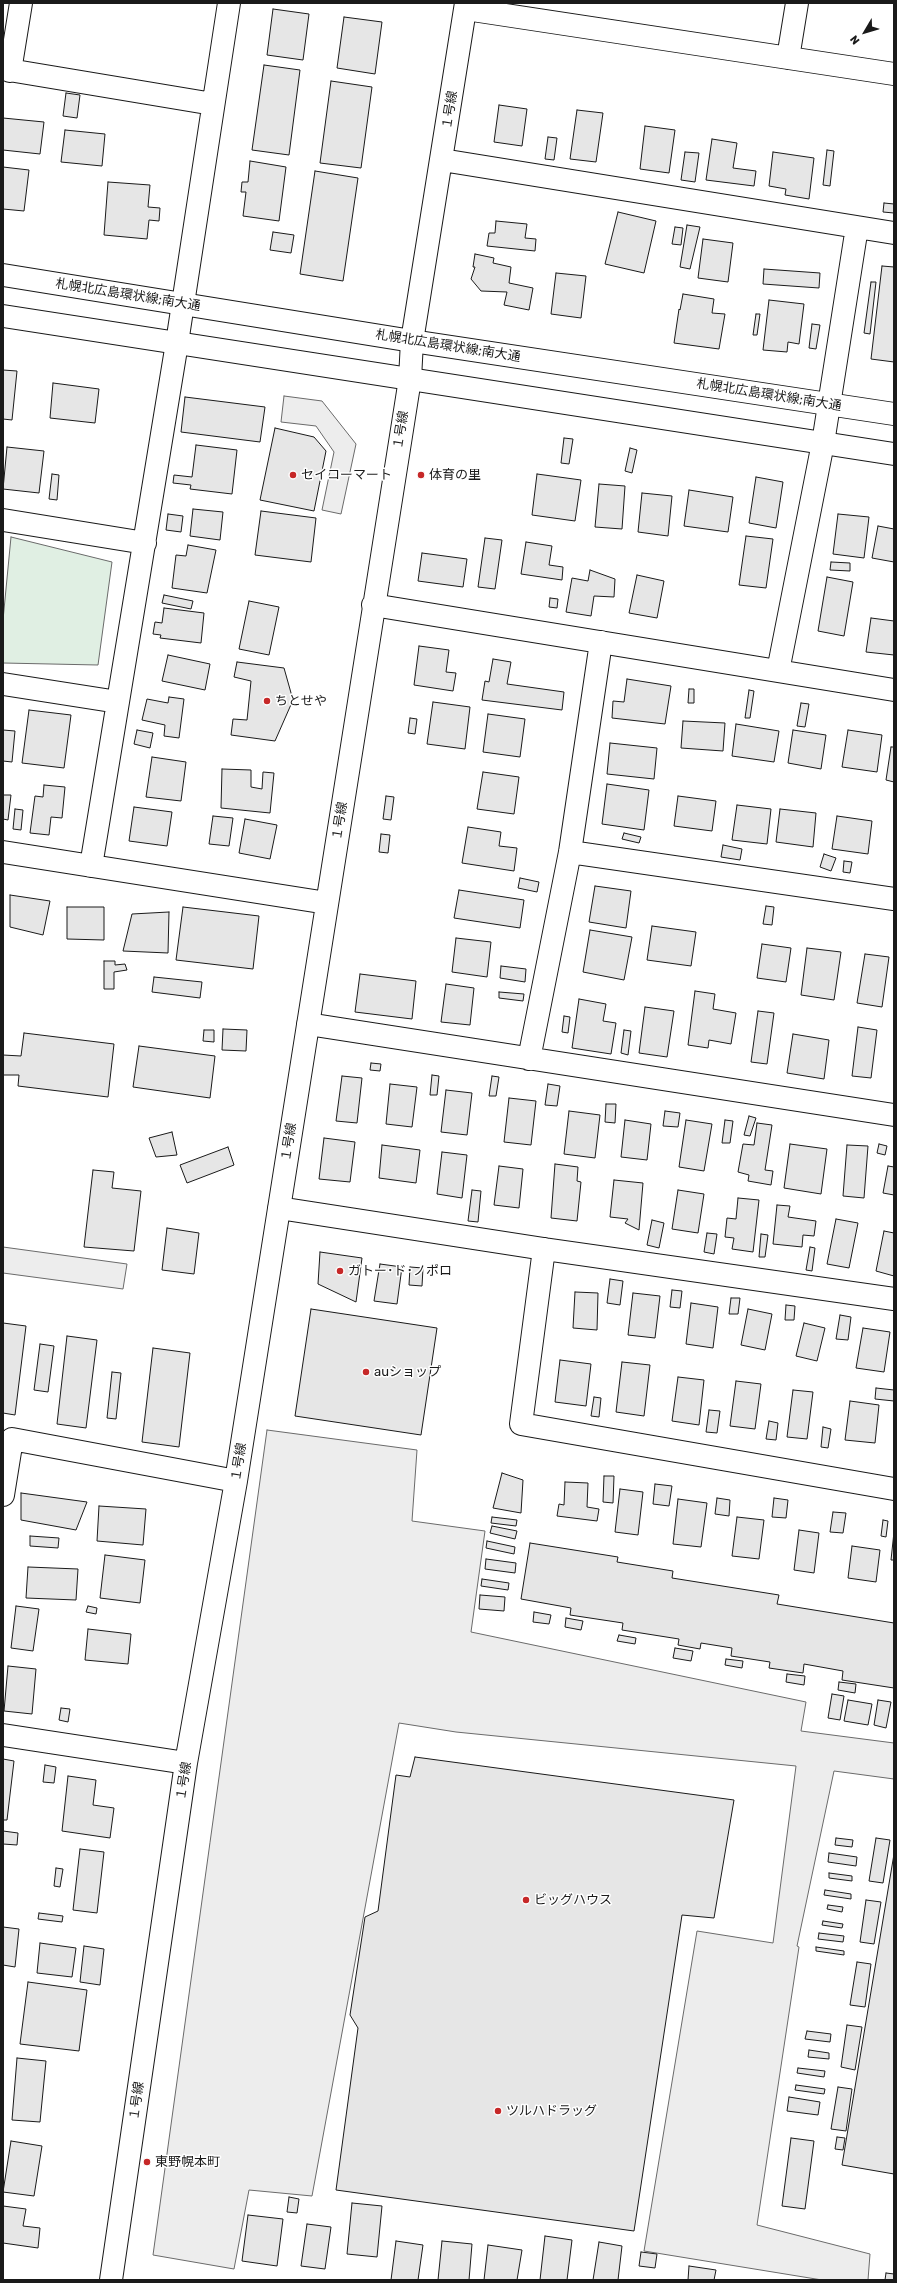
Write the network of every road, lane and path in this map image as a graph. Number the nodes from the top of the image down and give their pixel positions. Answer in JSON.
{"nodes":[{"id":1,"x":21,"y":3,"type":"edge"},
{"id":2,"x":229,"y":3,"type":"edge"},
{"id":3,"x":797,"y":3,"type":"edge"},
{"id":4,"x":466,"y":6,"type":"edge"},
{"id":5,"x":788,"y":58,"type":"junction"},
{"id":6,"x":6,"y":70,"type":"edge"},
{"id":7,"x":894,"y":74,"type":"edge"},
{"id":8,"x":213,"y":104,"type":"junction"},
{"id":9,"x":442,"y":160,"type":"junction"},
{"id":10,"x":857,"y":227,"type":"junction"},
{"id":11,"x":894,"y":232,"type":"edge"},
{"id":12,"x":3,"y":275,"type":"edge"},
{"id":13,"x":183,"y":304,"type":"junction"},
{"id":14,"x":3,"y":316,"type":"edge"},
{"id":15,"x":412,"y":341,"type":"junction"},
{"id":16,"x":177,"y":343,"type":"junction"},
{"id":17,"x":410,"y":379,"type":"junction"},
{"id":18,"x":829,"y":404,"type":"junction"},
{"id":19,"x":894,"y":414,"type":"edge"},
{"id":20,"x":823,"y":443,"type":"junction"},
{"id":21,"x":894,"y":454,"type":"edge"},
{"id":22,"x":3,"y":520,"type":"edge"},
{"id":23,"x":145,"y":543,"type":"junction"},
{"id":24,"x":373,"y":605,"type":"junction"},
{"id":25,"x":600,"y":642,"type":"junction"},
{"id":26,"x":778,"y":671,"type":"junction"},
{"id":27,"x":3,"y":684,"type":"edge"},
{"id":28,"x":894,"y":690,"type":"edge"},
{"id":29,"x":118,"y":702,"type":"junction"},
{"id":30,"x":3,"y":852,"type":"edge"},
{"id":31,"x":570,"y":852,"type":"junction"},
{"id":32,"x":91,"y":866,"type":"junction"},
{"id":33,"x":894,"y":899,"type":"edge"},
{"id":34,"x":327,"y":903,"type":"junction"},
{"id":35,"x":308,"y":1024,"type":"junction"},
{"id":36,"x":529,"y":1058,"type":"junction"},
{"id":37,"x":894,"y":1115,"type":"edge"},
{"id":38,"x":279,"y":1208,"type":"junction"},
{"id":39,"x":544,"y":1249,"type":"junction"},
{"id":40,"x":894,"y":1299,"type":"edge"},
{"id":41,"x":236,"y":1481,"type":"junction"},
{"id":42,"x":894,"y":1489,"type":"edge"},
{"id":43,"x":3,"y":1495,"type":"edge"},
{"id":44,"x":3,"y":1735,"type":"edge"},
{"id":45,"x":186,"y":1762,"type":"junction"},
{"id":46,"x":111,"y":2280,"type":"edge"}],
"edges":[{"from":1,"to":6,"type":"street"},
{"from":2,"to":8,"type":"street"},
{"from":3,"to":5,"type":"street"},
{"from":4,"to":5,"type":"street"},
{"from":4,"to":9,"type":"street","name":"１号線"},
{"from":5,"to":7,"type":"street"},
{"from":6,"to":8,"type":"street"},
{"from":8,"to":13,"type":"street"},
{"from":9,"to":10,"type":"street"},
{"from":9,"to":15,"type":"street","name":"１号線"},
{"from":10,"to":11,"type":"street"},
{"from":10,"to":18,"type":"street"},
{"from":12,"to":13,"type":"street","name":"札幌北広島環状線;南大通"},
{"from":13,"to":15,"type":"street","name":"札幌北広島環状線;南大通"},
{"from":13,"to":16,"type":"street"},
{"from":14,"to":16,"type":"street"},
{"from":15,"to":17,"type":"street","name":"１号線"},
{"from":15,"to":18,"type":"street","name":"札幌北広島環状線;南大通"},
{"from":16,"to":17,"type":"street"},
{"from":16,"to":23,"type":"street"},
{"from":17,"to":20,"type":"street"},
{"from":17,"to":24,"type":"street","name":"１号線"},
{"from":18,"to":19,"type":"street","name":"札幌北広島環状線;南大通"},
{"from":18,"to":20,"type":"street"},
{"from":20,"to":21,"type":"street"},
{"from":20,"to":26,"type":"street"},
{"from":22,"to":23,"type":"street"},
{"from":23,"to":29,"type":"street"},
{"from":24,"to":25,"type":"street"},
{"from":24,"to":34,"type":"street","name":"１号線"},
{"from":25,"to":26,"type":"street"},
{"from":25,"to":31,"type":"street"},
{"from":26,"to":28,"type":"street"},
{"from":27,"to":29,"type":"street"},
{"from":29,"to":32,"type":"street"},
{"from":30,"to":32,"type":"street"},
{"from":31,"to":33,"type":"street"},
{"from":31,"to":36,"type":"street"},
{"from":32,"to":34,"type":"street"},
{"from":34,"to":35,"type":"street","name":"１号線"},
{"from":35,"to":36,"type":"street"},
{"from":35,"to":38,"type":"street","name":"１号線"},
{"from":36,"to":37,"type":"street"},
{"from":38,"to":39,"type":"street"},
{"from":38,"to":41,"type":"street","name":"１号線"},
{"from":39,"to":40,"type":"street"},
{"from":39,"to":42,"type":"street"},
{"from":41,"to":43,"type":"street"},
{"from":41,"to":45,"type":"street","name":"１号線"},
{"from":44,"to":45,"type":"street"},
{"from":45,"to":46,"type":"street","name":"１号線"}]}
